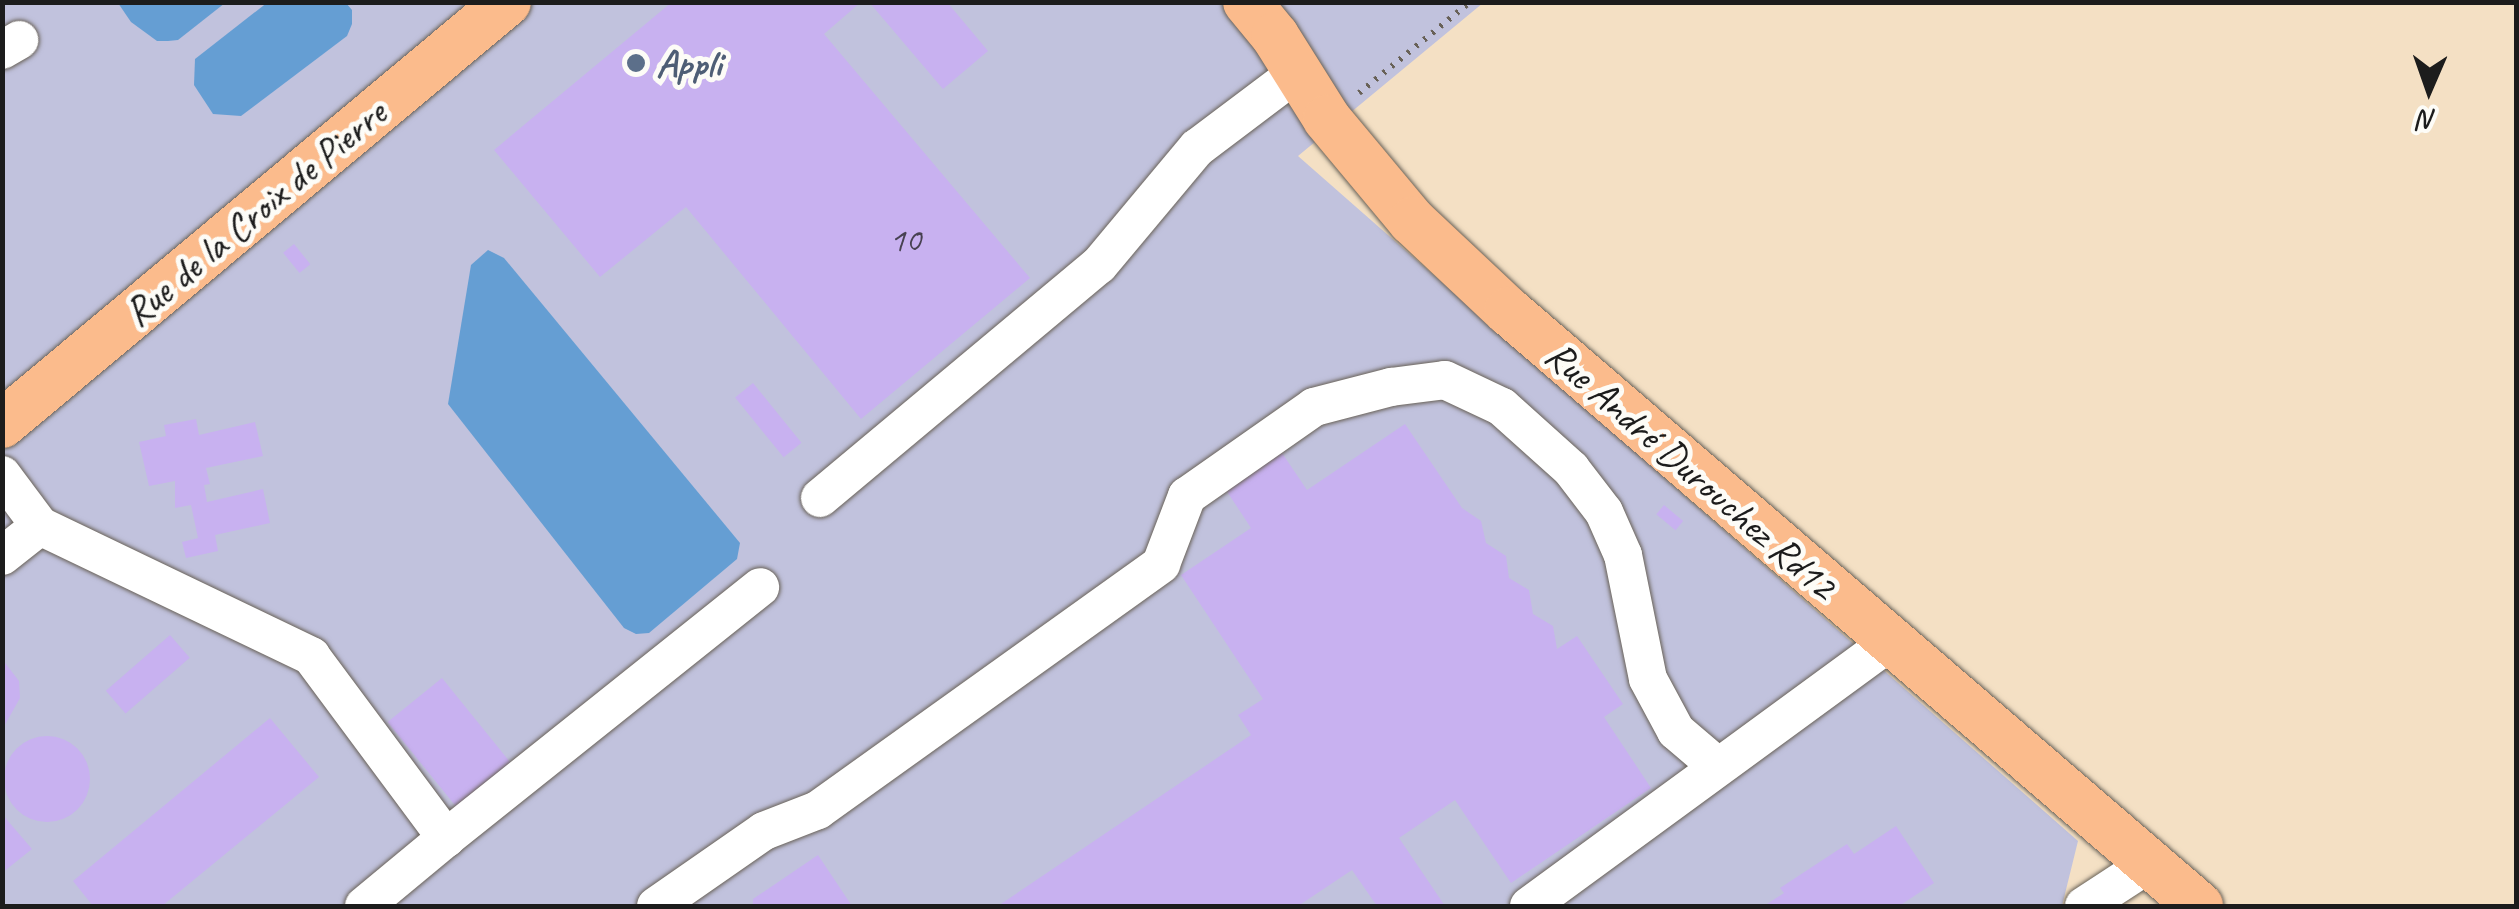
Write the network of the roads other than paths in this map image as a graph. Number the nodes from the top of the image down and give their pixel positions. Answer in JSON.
{"nodes":[{"id":1,"x":507,"y":2,"type":"edge"},
{"id":2,"x":1271,"y":28,"type":"edge"},
{"id":3,"x":2,"y":424,"type":"edge"},
{"id":4,"x":2,"y":476,"type":"edge"},
{"id":5,"x":820,"y":498,"type":"dead end"},
{"id":6,"x":40,"y":526,"type":"junction"},
{"id":7,"x":2,"y":556,"type":"edge"},
{"id":8,"x":760,"y":587,"type":"dead end"},
{"id":9,"x":1889,"y":642,"type":"junction"},
{"id":10,"x":1716,"y":766,"type":"junction"},
{"id":11,"x":446,"y":838,"type":"junction"},
{"id":12,"x":2150,"y":863,"type":"junction"},
{"id":13,"x":364,"y":906,"type":"edge"},
{"id":14,"x":656,"y":906,"type":"edge"},
{"id":15,"x":1530,"y":906,"type":"edge"},
{"id":16,"x":2084,"y":906,"type":"edge"},
{"id":17,"x":2199,"y":906,"type":"edge"}],
"edges":[{"from":1,"to":3,"type":"main road","name":"Rue de la Croix de Pierre"},
{"from":2,"to":5,"type":"street"},
{"from":2,"to":9,"type":"main road","name":"Rue André Durouchez Rd12"},
{"from":4,"to":6,"type":"street"},
{"from":6,"to":7,"type":"street"},
{"from":6,"to":11,"type":"street"},
{"from":8,"to":11,"type":"street"},
{"from":9,"to":10,"type":"street"},
{"from":9,"to":12,"type":"main road","name":"Rue André Durouchez Rd12"},
{"from":10,"to":14,"type":"street"},
{"from":10,"to":15,"type":"street"},
{"from":11,"to":13,"type":"street"},
{"from":12,"to":16,"type":"street"},
{"from":12,"to":17,"type":"main road","name":"Rue André Durouchez Rd12"}]}
